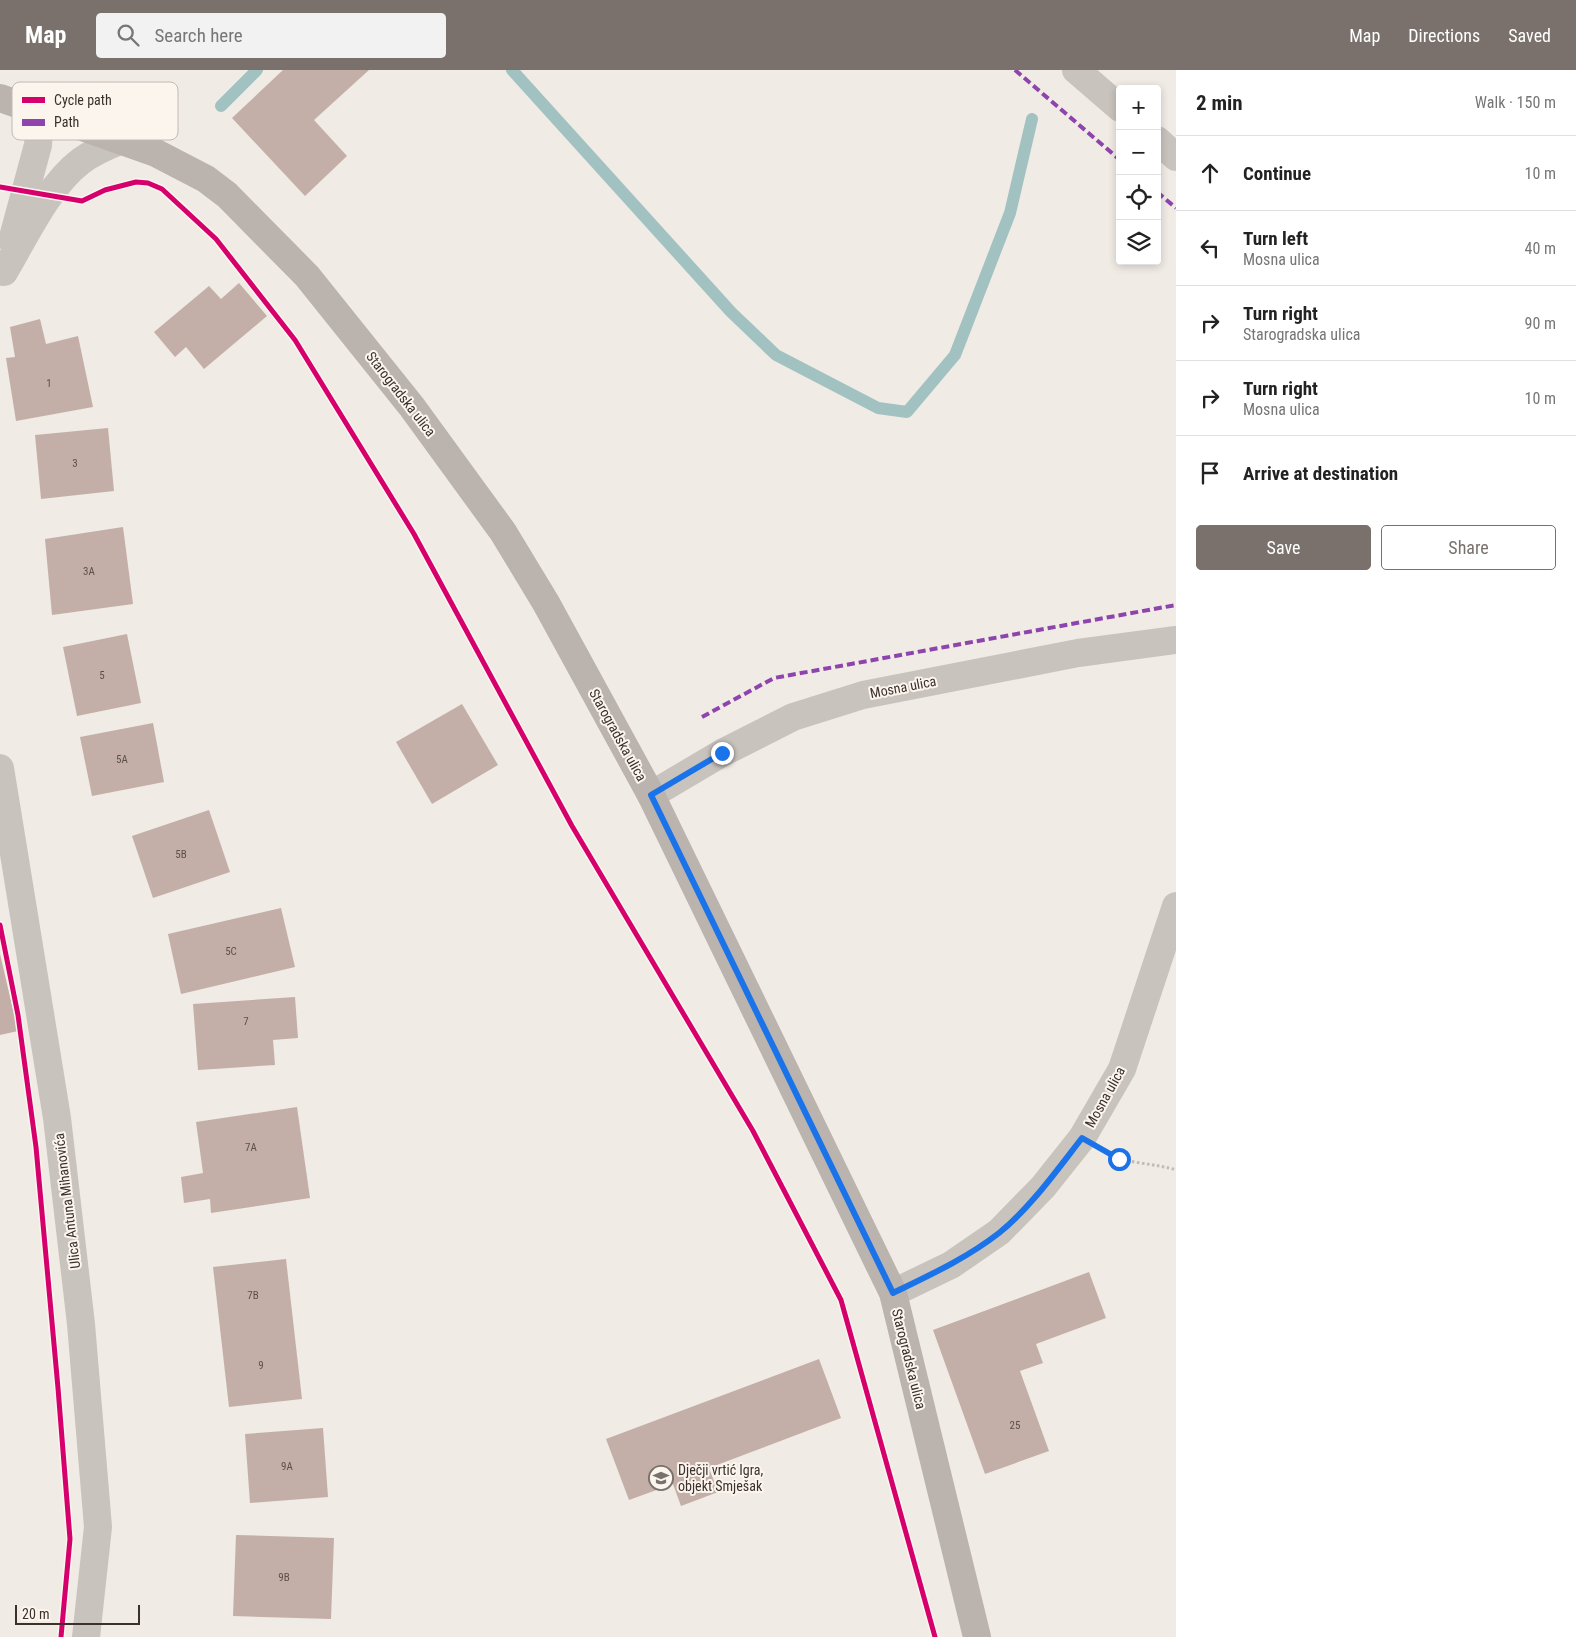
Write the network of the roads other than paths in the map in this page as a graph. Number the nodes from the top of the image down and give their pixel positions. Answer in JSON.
{"nodes":[{"id":1,"x":1076,"y":70,"type":"edge"},
{"id":2,"x":0,"y":100,"type":"edge"},
{"id":3,"x":12,"y":104,"type":"edge"},
{"id":4,"x":1116,"y":105,"type":"edge"},
{"id":5,"x":38,"y":140,"type":"edge"},
{"id":6,"x":122,"y":140,"type":"joint"},
{"id":7,"x":1161,"y":144,"type":"edge"},
{"id":8,"x":1176,"y":157,"type":"edge"},
{"id":9,"x":2,"y":278,"type":"edge"},
{"id":10,"x":1176,"y":640,"type":"edge"},
{"id":11,"x":0,"y":768,"type":"edge"},
{"id":12,"x":651,"y":795,"type":"junction"},
{"id":13,"x":1176,"y":906,"type":"edge"},
{"id":14,"x":893,"y":1293,"type":"junction"},
{"id":15,"x":86,"y":1637,"type":"edge"},
{"id":16,"x":977,"y":1637,"type":"edge"}],
"edges":[{"from":1,"to":4,"type":"street"},
{"from":2,"to":3,"type":"main road","name":"Starogradska ulica"},
{"from":5,"to":9,"type":"street"},
{"from":6,"to":9,"type":"street"},
{"from":6,"to":12,"type":"main road","name":"Starogradska ulica"},
{"from":7,"to":8,"type":"street"},
{"from":10,"to":12,"type":"street","name":"Mosna ulica"},
{"from":11,"to":15,"type":"street","name":"Ulica Antuna Mihanovića"},
{"from":12,"to":14,"type":"main road","name":"Starogradska ulica"},
{"from":13,"to":14,"type":"street","name":"Mosna ulica"},
{"from":14,"to":16,"type":"main road","name":"Starogradska ulica"}]}
